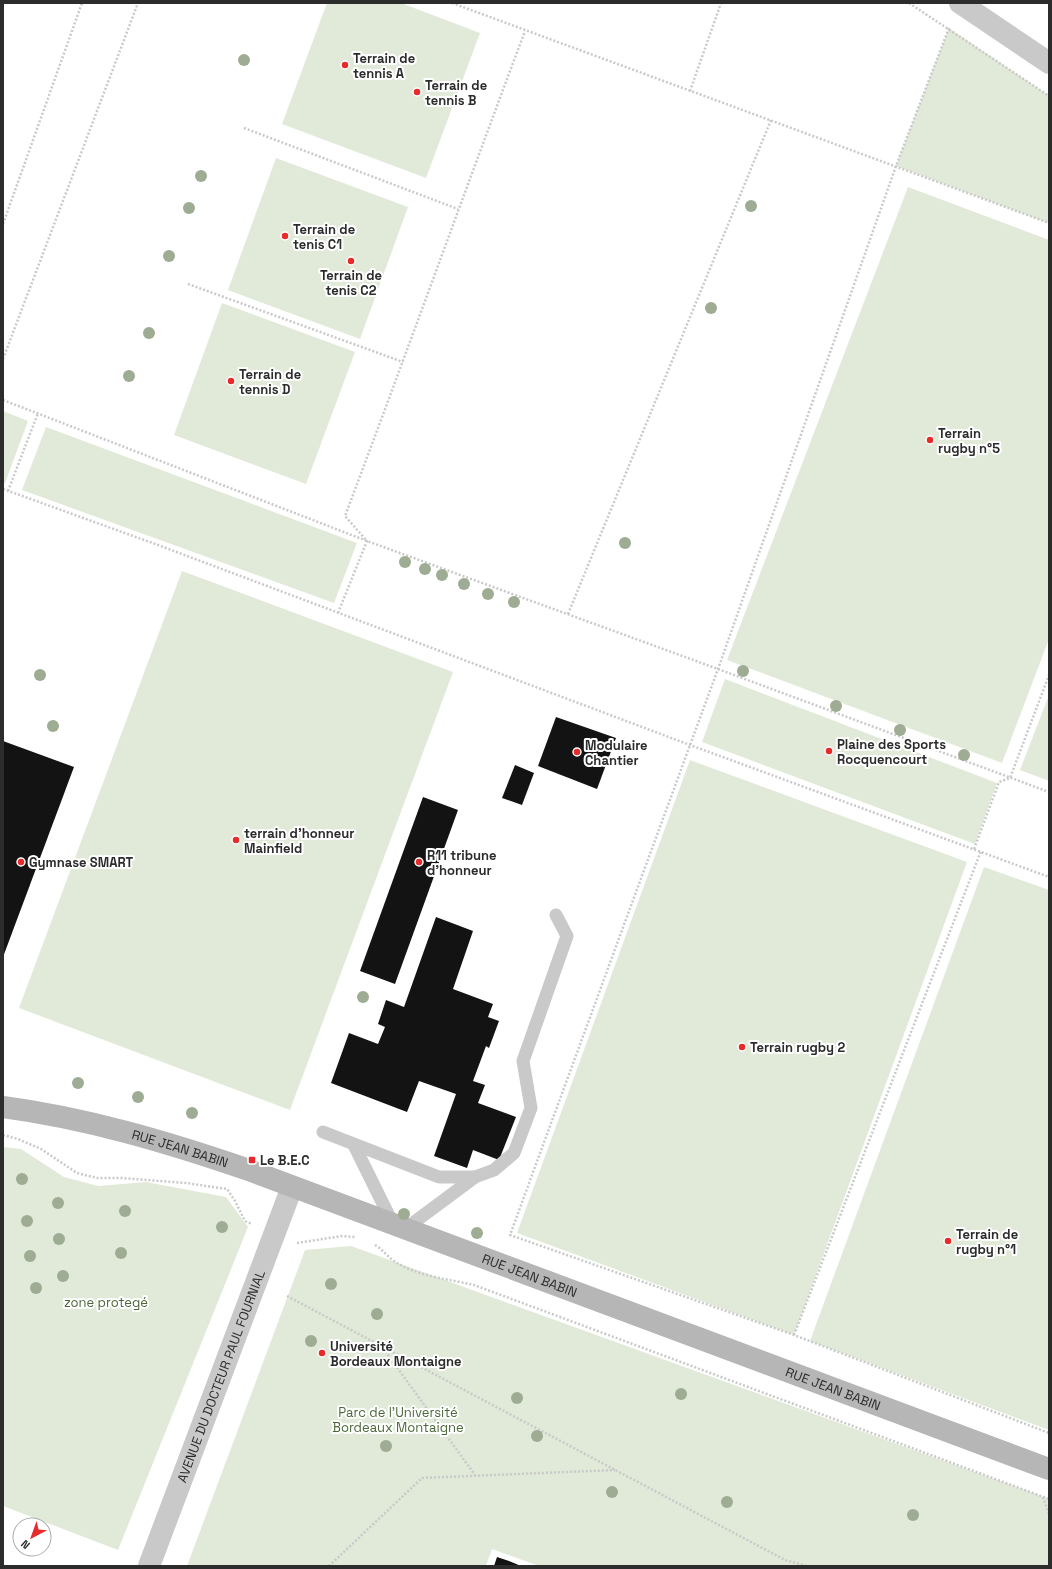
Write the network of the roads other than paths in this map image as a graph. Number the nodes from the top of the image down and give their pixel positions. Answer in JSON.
{"nodes":[{"id":1,"x":960,"y":3,"type":"edge"},
{"id":2,"x":1049,"y":63,"type":"edge"},
{"id":3,"x":556,"y":915,"type":"dead end"},
{"id":4,"x":3,"y":1107,"type":"edge"},
{"id":5,"x":323,"y":1132,"type":"dead end"},
{"id":6,"x":354,"y":1144,"type":"junction"},
{"id":7,"x":475,"y":1177,"type":"junction"},
{"id":8,"x":292,"y":1187,"type":"junction"},
{"id":9,"x":399,"y":1227,"type":"junction"},
{"id":10,"x":1049,"y":1469,"type":"edge"},
{"id":11,"x":149,"y":1566,"type":"edge"}],
"edges":[{"from":1,"to":2,"type":"street"},
{"from":3,"to":7,"type":"lane"},
{"from":4,"to":8,"type":"street","name":"RUE JEAN BABIN"},
{"from":5,"to":6,"type":"lane"},
{"from":6,"to":7,"type":"lane"},
{"from":6,"to":9,"type":"lane"},
{"from":7,"to":9,"type":"lane"},
{"from":8,"to":9,"type":"street","name":"RUE JEAN BABIN"},
{"from":8,"to":11,"type":"street","name":"AVENUE DU DOCTEUR PAUL FOURNIAL"},
{"from":9,"to":10,"type":"street","name":"RUE JEAN BABIN"}]}
